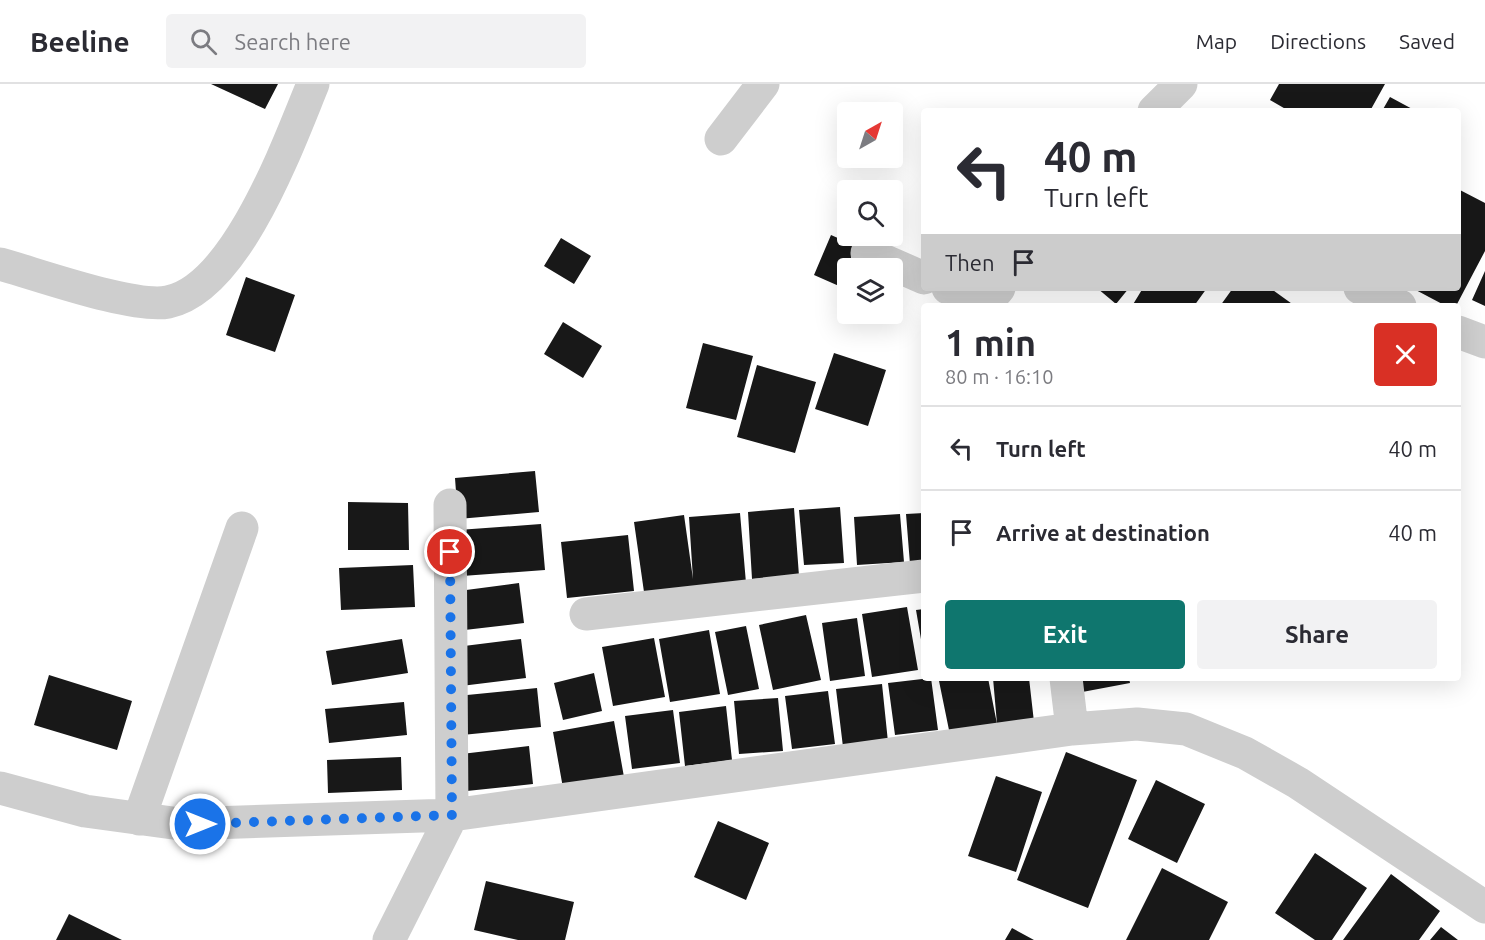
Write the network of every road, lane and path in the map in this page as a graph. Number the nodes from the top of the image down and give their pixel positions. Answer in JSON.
{"nodes":[{"id":1,"x":314,"y":84,"type":"edge"},
{"id":2,"x":763,"y":84,"type":"edge"},
{"id":3,"x":721,"y":139,"type":"dead end"},
{"id":4,"x":867,"y":253,"type":"dead end"},
{"id":5,"x":0,"y":264,"type":"edge"},
{"id":6,"x":921,"y":277,"type":"edge"},
{"id":7,"x":957,"y":291,"type":"edge"},
{"id":8,"x":995,"y":291,"type":"edge"},
{"id":9,"x":1367,"y":291,"type":"edge"},
{"id":10,"x":1393,"y":303,"type":"edge"},
{"id":11,"x":1461,"y":333,"type":"edge"},
{"id":12,"x":1485,"y":342,"type":"edge"},
{"id":13,"x":450,"y":505,"type":"dead end"},
{"id":14,"x":242,"y":528,"type":"dead end"},
{"id":15,"x":921,"y":576,"type":"edge"},
{"id":16,"x":586,"y":614,"type":"dead end"},
{"id":17,"x":1066,"y":681,"type":"edge"},
{"id":18,"x":1072,"y":729,"type":"junction"},
{"id":19,"x":0,"y":788,"type":"edge"},
{"id":20,"x":452,"y":815,"type":"junction"},
{"id":21,"x":139,"y":819,"type":"junction"},
{"id":22,"x":1485,"y":907,"type":"edge"},
{"id":23,"x":389,"y":940,"type":"edge"}],
"edges":[{"from":1,"to":5,"type":"street"},
{"from":2,"to":3,"type":"street"},
{"from":4,"to":6,"type":"street"},
{"from":7,"to":8,"type":"street"},
{"from":9,"to":10,"type":"street"},
{"from":11,"to":12,"type":"street"},
{"from":13,"to":20,"type":"street"},
{"from":14,"to":21,"type":"street"},
{"from":15,"to":16,"type":"street"},
{"from":17,"to":18,"type":"street"},
{"from":18,"to":20,"type":"street"},
{"from":18,"to":22,"type":"street"},
{"from":19,"to":21,"type":"street"},
{"from":20,"to":21,"type":"street"},
{"from":20,"to":23,"type":"street"}]}
